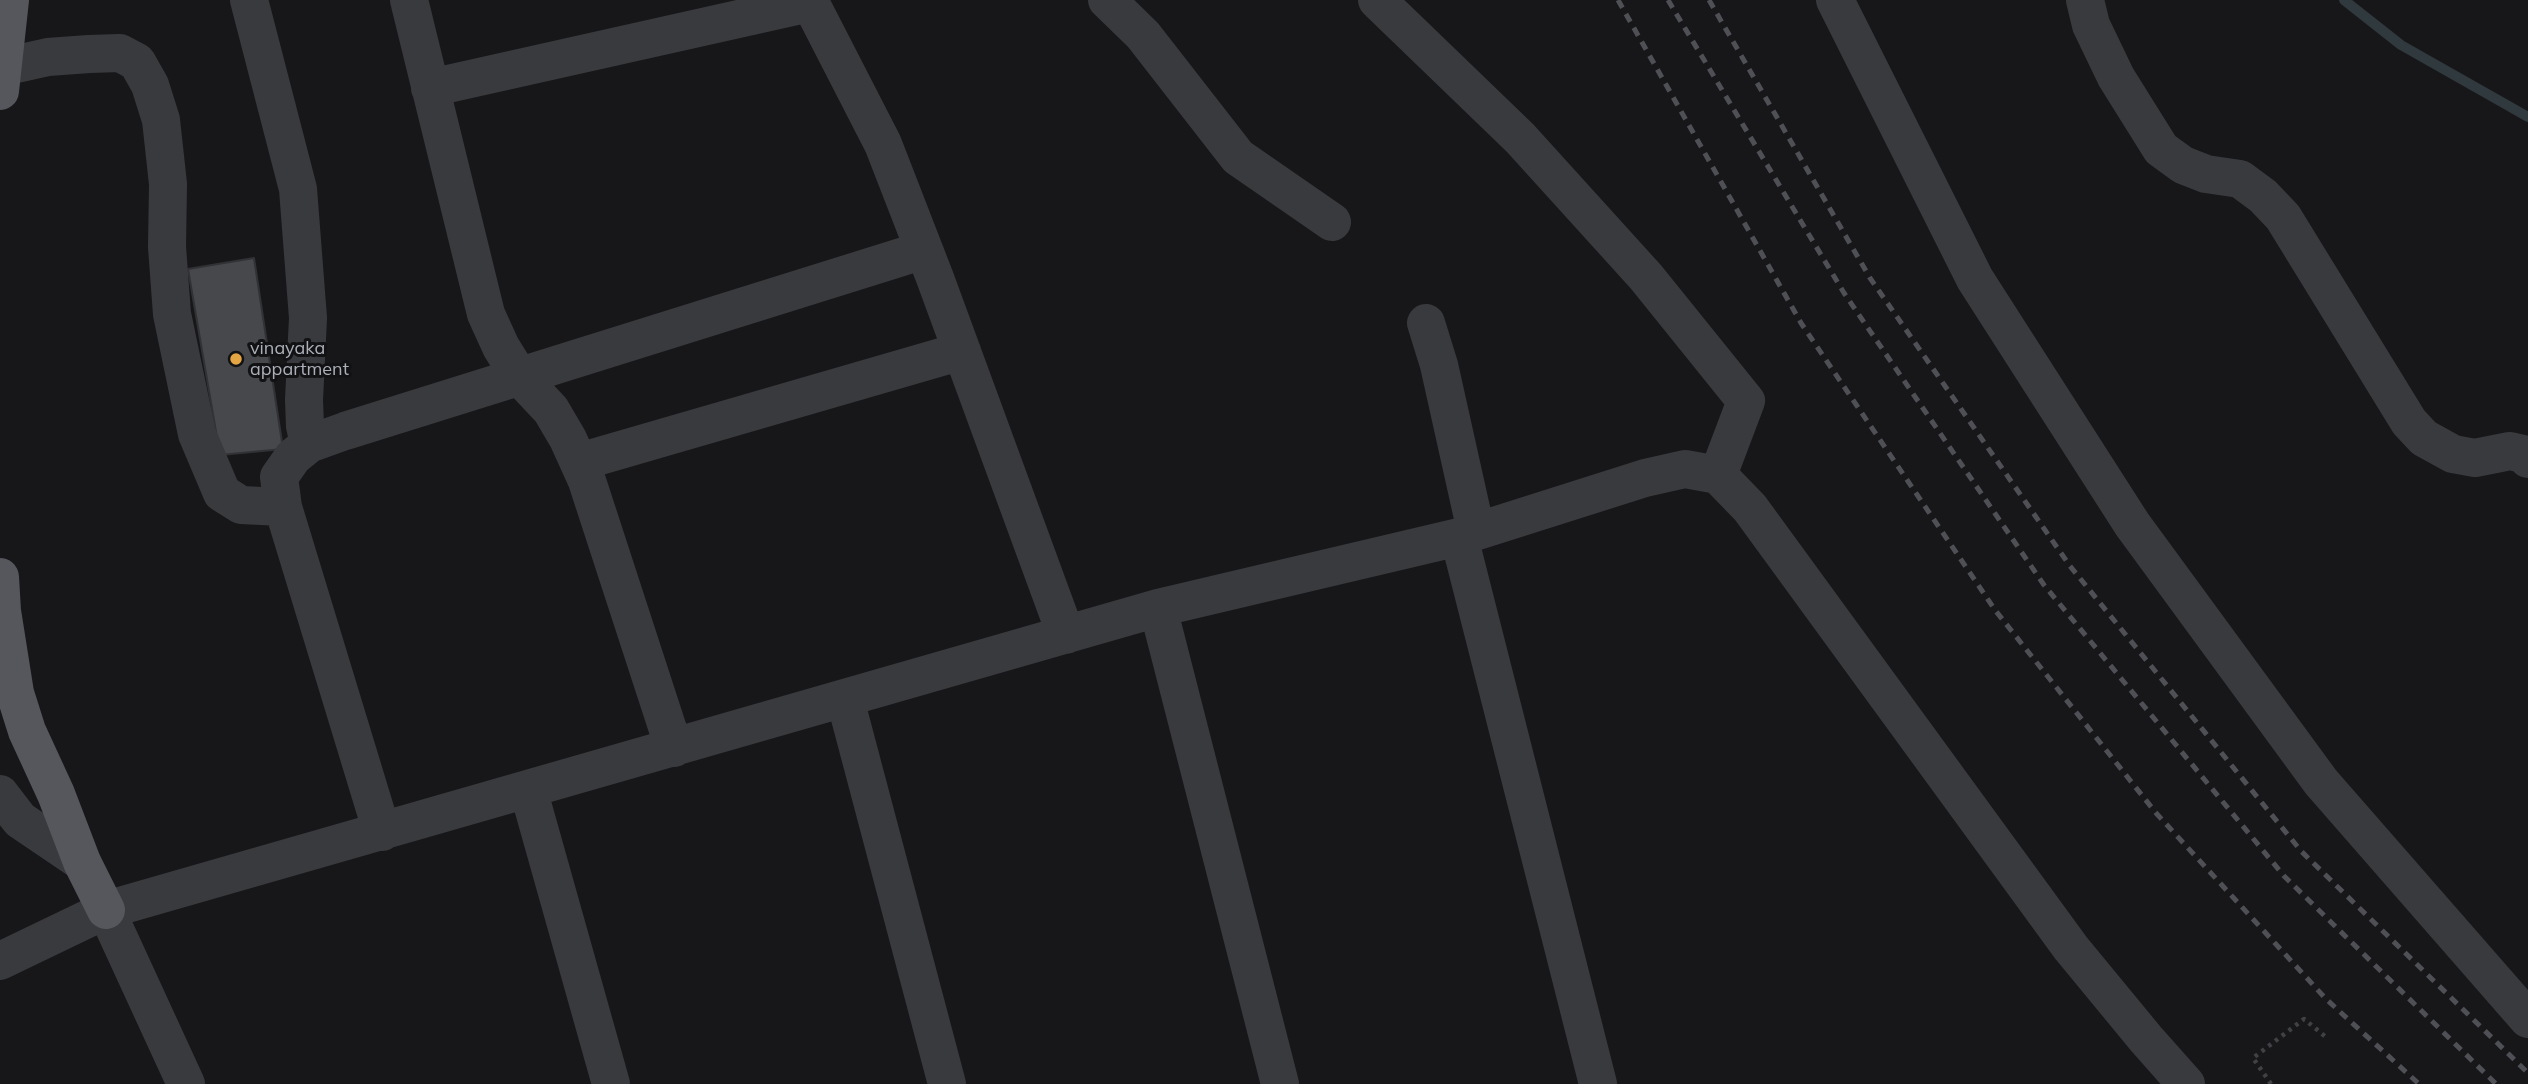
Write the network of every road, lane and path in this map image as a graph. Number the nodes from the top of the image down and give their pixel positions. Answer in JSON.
{"nodes":[{"id":1,"x":10,"y":0,"type":"edge"},
{"id":2,"x":249,"y":0,"type":"edge"},
{"id":3,"x":409,"y":0,"type":"edge"},
{"id":4,"x":1107,"y":0,"type":"edge"},
{"id":5,"x":1377,"y":0,"type":"edge"},
{"id":6,"x":1835,"y":0,"type":"edge"},
{"id":7,"x":2085,"y":0,"type":"edge"},
{"id":8,"x":810,"y":1,"type":"edge"},
{"id":9,"x":1,"y":79,"type":"edge"},
{"id":10,"x":430,"y":88,"type":"junction"},
{"id":11,"x":1332,"y":222,"type":"dead end"},
{"id":12,"x":924,"y":250,"type":"junction"},
{"id":13,"x":1426,"y":323,"type":"dead end"},
{"id":14,"x":962,"y":351,"type":"junction"},
{"id":15,"x":519,"y":376,"type":"junction"},
{"id":16,"x":309,"y":444,"type":"junction"},
{"id":17,"x":2528,"y":459,"type":"edge"},
{"id":18,"x":579,"y":462,"type":"junction"},
{"id":19,"x":1718,"y":475,"type":"junction"},
{"id":20,"x":283,"y":507,"type":"junction"},
{"id":21,"x":1468,"y":534,"type":"junction"},
{"id":22,"x":0,"y":577,"type":"edge"},
{"id":23,"x":1158,"y":608,"type":"junction"},
{"id":24,"x":1066,"y":635,"type":"junction"},
{"id":25,"x":845,"y":699,"type":"junction"},
{"id":26,"x":674,"y":748,"type":"junction"},
{"id":27,"x":528,"y":789,"type":"junction"},
{"id":28,"x":0,"y":794,"type":"edge"},
{"id":29,"x":382,"y":832,"type":"junction"},
{"id":30,"x":82,"y":862,"type":"junction"},
{"id":31,"x":106,"y":910,"type":"junction"},
{"id":32,"x":0,"y":961,"type":"edge"},
{"id":33,"x":2528,"y":1019,"type":"edge"},
{"id":34,"x":2326,"y":1037,"type":"dead end"},
{"id":35,"x":187,"y":1084,"type":"edge"},
{"id":36,"x":611,"y":1084,"type":"edge"},
{"id":37,"x":947,"y":1084,"type":"edge"},
{"id":38,"x":1280,"y":1084,"type":"edge"},
{"id":39,"x":1598,"y":1084,"type":"edge"},
{"id":40,"x":2186,"y":1084,"type":"edge"},
{"id":41,"x":2271,"y":1084,"type":"edge"}],
"edges":[{"from":1,"to":9,"type":"main road"},
{"from":2,"to":16,"type":"street"},
{"from":3,"to":10,"type":"street"},
{"from":4,"to":11,"type":"street"},
{"from":5,"to":19,"type":"street"},
{"from":6,"to":33,"type":"street"},
{"from":7,"to":17,"type":"street"},
{"from":8,"to":10,"type":"street"},
{"from":8,"to":12,"type":"street"},
{"from":9,"to":20,"type":"street"},
{"from":10,"to":15,"type":"street"},
{"from":12,"to":14,"type":"street"},
{"from":12,"to":15,"type":"street"},
{"from":13,"to":21,"type":"street"},
{"from":14,"to":18,"type":"street"},
{"from":14,"to":24,"type":"street"},
{"from":15,"to":16,"type":"street"},
{"from":15,"to":18,"type":"street"},
{"from":16,"to":20,"type":"street"},
{"from":18,"to":26,"type":"street"},
{"from":19,"to":21,"type":"street"},
{"from":19,"to":40,"type":"street"},
{"from":20,"to":29,"type":"street"},
{"from":21,"to":23,"type":"street"},
{"from":21,"to":39,"type":"street"},
{"from":22,"to":30,"type":"main road"},
{"from":23,"to":24,"type":"street"},
{"from":23,"to":38,"type":"street"},
{"from":24,"to":25,"type":"street"},
{"from":25,"to":26,"type":"street"},
{"from":25,"to":37,"type":"street"},
{"from":26,"to":27,"type":"street"},
{"from":27,"to":29,"type":"street"},
{"from":27,"to":36,"type":"street"},
{"from":28,"to":30,"type":"street"},
{"from":29,"to":31,"type":"street"},
{"from":30,"to":31,"type":"main road"},
{"from":31,"to":32,"type":"street"},
{"from":31,"to":35,"type":"street"},
{"from":34,"to":41,"type":"path"}]}
